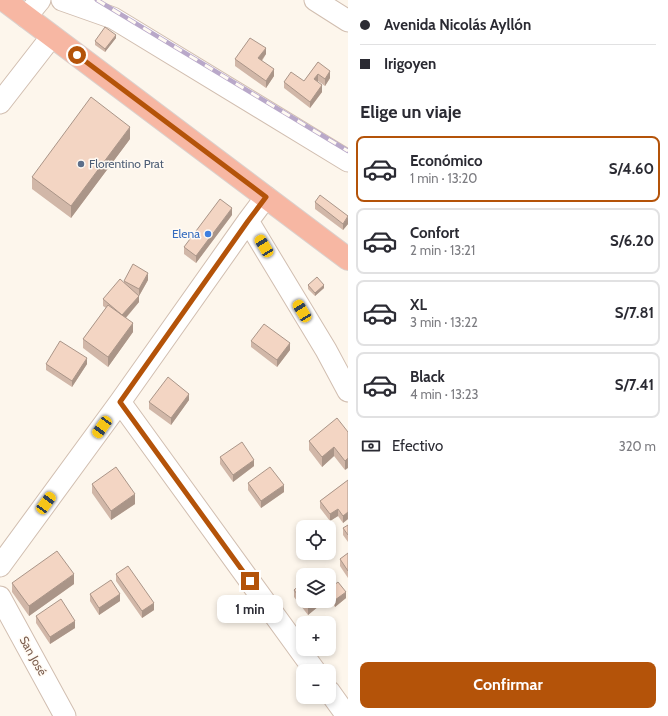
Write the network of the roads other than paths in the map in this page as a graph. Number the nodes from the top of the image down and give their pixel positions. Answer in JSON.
{"nodes":[{"id":1,"x":4,"y":0,"type":"edge"},
{"id":2,"x":40,"y":0,"type":"edge"},
{"id":3,"x":62,"y":0,"type":"edge"},
{"id":4,"x":315,"y":0,"type":"edge"},
{"id":5,"x":26,"y":17,"type":"junction"},
{"id":6,"x":348,"y":21,"type":"edge"},
{"id":7,"x":52,"y":36,"type":"junction"},
{"id":8,"x":0,"y":103,"type":"edge"},
{"id":9,"x":348,"y":162,"type":"edge"},
{"id":10,"x":266,"y":197,"type":"junction"},
{"id":11,"x":248,"y":221,"type":"junction"},
{"id":12,"x":348,"y":259,"type":"edge"},
{"id":13,"x":348,"y":391,"type":"edge"},
{"id":14,"x":120,"y":402,"type":"junction"},
{"id":15,"x":0,"y":566,"type":"edge"},
{"id":16,"x":0,"y":597,"type":"edge"},
{"id":17,"x":310,"y":664,"type":"edge"},
{"id":18,"x":336,"y":701,"type":"edge"},
{"id":19,"x":65,"y":716,"type":"edge"},
{"id":20,"x":347,"y":716,"type":"edge"}],
"edges":[{"from":1,"to":5,"type":"highway"},
{"from":2,"to":5,"type":"street"},
{"from":3,"to":9,"type":"street"},
{"from":4,"to":6,"type":"street"},
{"from":5,"to":7,"type":"highway"},
{"from":7,"to":8,"type":"street"},
{"from":7,"to":10,"type":"highway"},
{"from":10,"to":11,"type":"street"},
{"from":10,"to":12,"type":"highway"},
{"from":11,"to":13,"type":"street"},
{"from":11,"to":14,"type":"street"},
{"from":14,"to":15,"type":"street"},
{"from":14,"to":17,"type":"street"},
{"from":16,"to":19,"type":"street","name":"San José"},
{"from":18,"to":20,"type":"street"}]}
